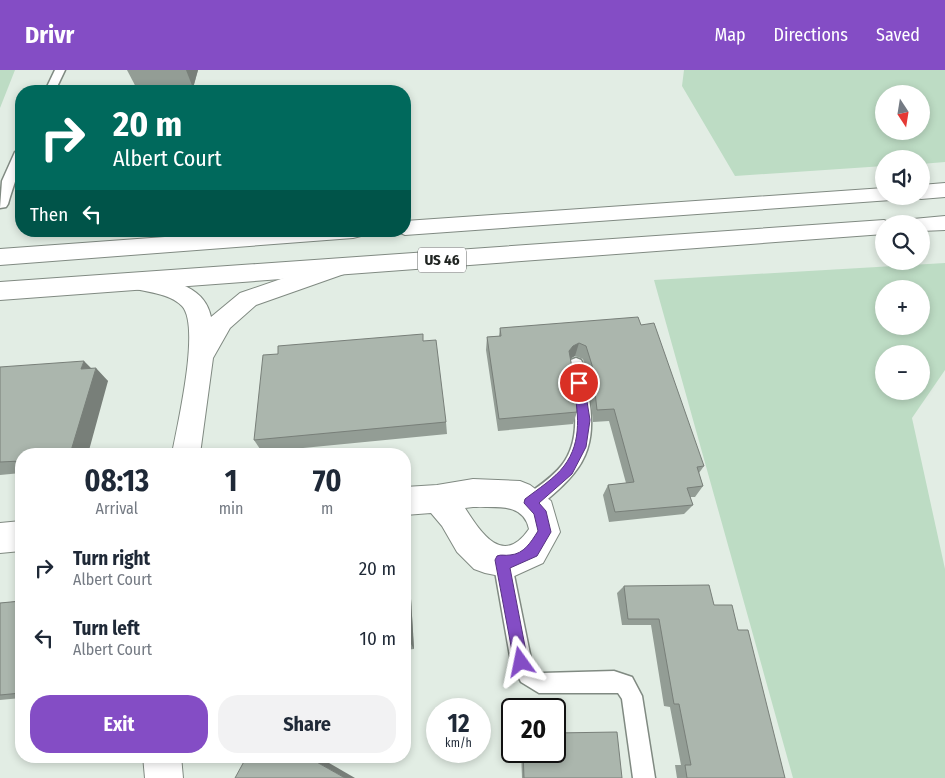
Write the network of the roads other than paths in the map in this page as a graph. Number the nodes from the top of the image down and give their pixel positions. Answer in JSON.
{"nodes":[{"id":1,"x":60,"y":70,"type":"edge"},
{"id":2,"x":53,"y":85,"type":"edge"},
{"id":3,"x":15,"y":165,"type":"edge"},
{"id":4,"x":945,"y":190,"type":"edge"},
{"id":5,"x":930,"y":191,"type":"edge"},
{"id":6,"x":875,"y":196,"type":"edge"},
{"id":7,"x":0,"y":204,"type":"edge"},
{"id":8,"x":945,"y":223,"type":"edge"},
{"id":9,"x":930,"y":224,"type":"edge"},
{"id":10,"x":411,"y":228,"type":"edge"},
{"id":11,"x":875,"y":228,"type":"edge"},
{"id":12,"x":272,"y":237,"type":"edge"},
{"id":13,"x":0,"y":257,"type":"edge"},
{"id":14,"x":336,"y":268,"type":"junction"},
{"id":15,"x":136,"y":281,"type":"junction"},
{"id":16,"x":0,"y":291,"type":"edge"},
{"id":17,"x":202,"y":355,"type":"junction"},
{"id":18,"x":576,"y":364,"type":"dead end"},
{"id":19,"x":187,"y":448,"type":"edge"},
{"id":20,"x":437,"y":498,"type":"junction"},
{"id":21,"x":411,"y":500,"type":"edge"},
{"id":22,"x":530,"y":503,"type":"junction"},
{"id":23,"x":15,"y":537,"type":"edge"},
{"id":24,"x":0,"y":538,"type":"edge"},
{"id":25,"x":502,"y":560,"type":"junction"},
{"id":26,"x":163,"y":763,"type":"edge"},
{"id":27,"x":164,"y":778,"type":"edge"},
{"id":28,"x":644,"y":778,"type":"edge"}],
"edges":[{"from":1,"to":2,"type":"lane"},
{"from":3,"to":7,"type":"lane"},
{"from":4,"to":5,"type":"main road"},
{"from":6,"to":10,"type":"main road","number":"US 46"},
{"from":8,"to":9,"type":"main road"},
{"from":11,"to":14,"type":"main road","number":"US 46"},
{"from":12,"to":13,"type":"main road"},
{"from":14,"to":15,"type":"main road","number":"US 46"},
{"from":14,"to":17,"type":"main road"},
{"from":15,"to":16,"type":"main road","number":"US 46"},
{"from":15,"to":17,"type":"main road"},
{"from":17,"to":19,"type":"main road"},
{"from":18,"to":22,"type":"lane"},
{"from":20,"to":21,"type":"main road"},
{"from":20,"to":22,"type":"main road"},
{"from":20,"to":25,"type":"main road"},
{"from":22,"to":25,"type":"main road"},
{"from":23,"to":24,"type":"main road"},
{"from":25,"to":28,"type":"lane"},
{"from":26,"to":27,"type":"main road"}]}
